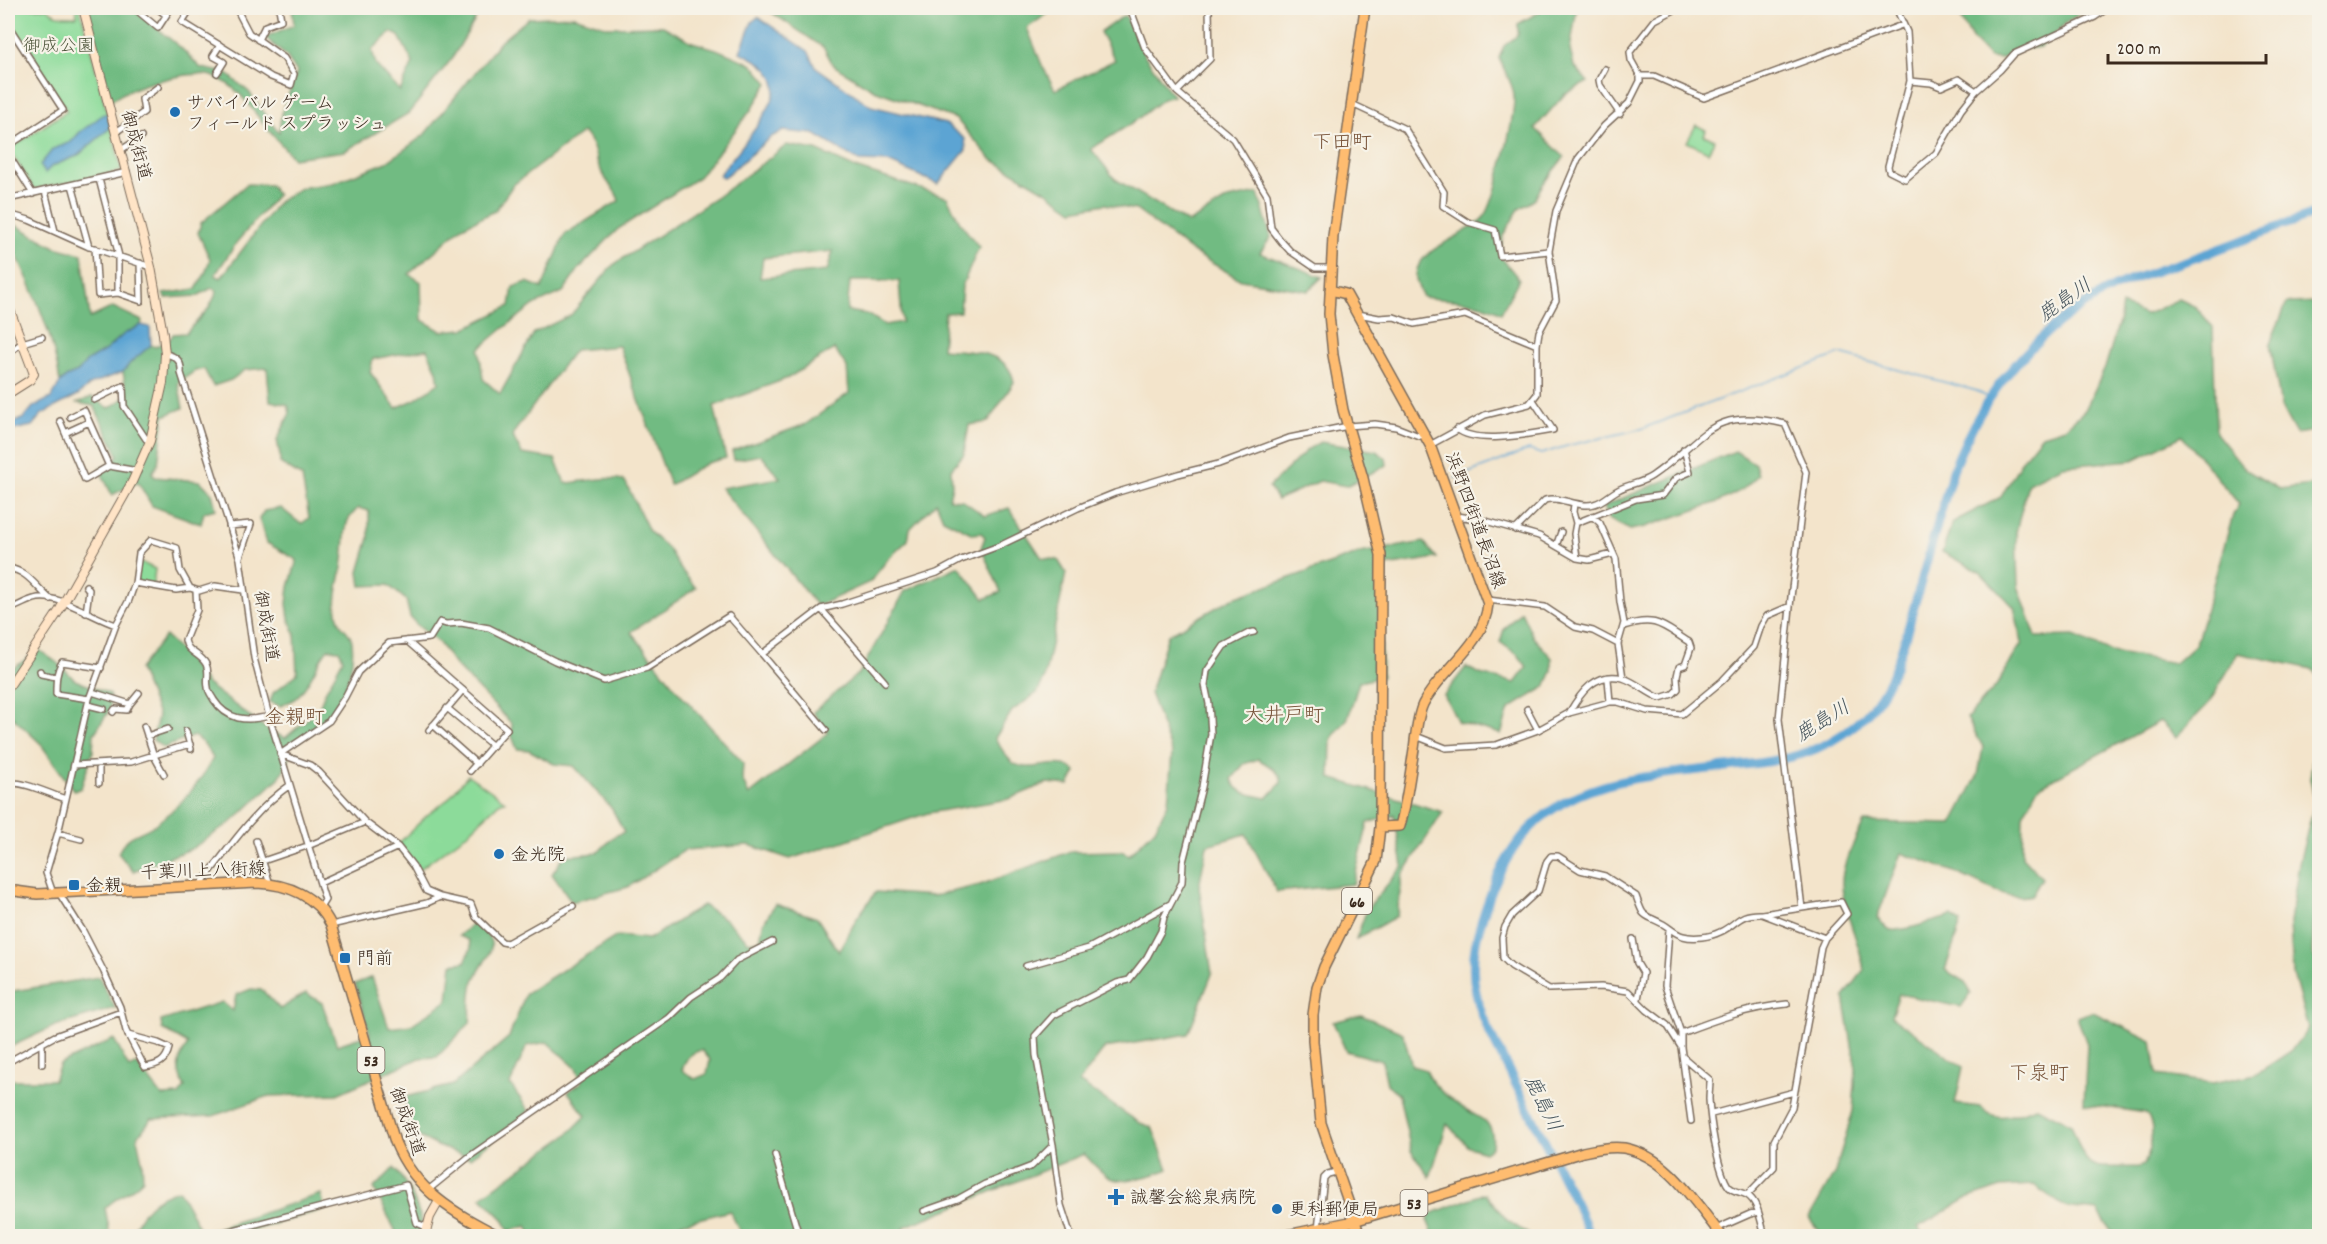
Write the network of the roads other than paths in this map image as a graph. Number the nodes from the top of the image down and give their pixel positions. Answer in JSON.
{"nodes":[{"id":1,"x":83,"y":8,"type":"edge"},
{"id":2,"x":134,"y":8,"type":"edge"},
{"id":3,"x":157,"y":8,"type":"edge"},
{"id":4,"x":171,"y":8,"type":"edge"},
{"id":5,"x":191,"y":8,"type":"edge"},
{"id":6,"x":244,"y":8,"type":"edge"},
{"id":7,"x":279,"y":8,"type":"edge"},
{"id":8,"x":1130,"y":8,"type":"edge"},
{"id":9,"x":1209,"y":8,"type":"edge"},
{"id":10,"x":1365,"y":8,"type":"edge"},
{"id":11,"x":1678,"y":8,"type":"edge"},
{"id":12,"x":2108,"y":8,"type":"edge"},
{"id":13,"x":237,"y":9,"type":"edge"},
{"id":14,"x":1895,"y":10,"type":"edge"},
{"id":15,"x":166,"y":15,"type":"junction"},
{"id":16,"x":8,"y":25,"type":"edge"},
{"id":17,"x":1902,"y":25,"type":"junction"},
{"id":18,"x":10,"y":35,"type":"edge"},
{"id":19,"x":258,"y":40,"type":"junction"},
{"id":20,"x":220,"y":45,"type":"junction"},
{"id":21,"x":1605,"y":69,"type":"dead end"},
{"id":22,"x":217,"y":73,"type":"dead end"},
{"id":23,"x":1640,"y":76,"type":"junction"},
{"id":24,"x":1910,"y":81,"type":"junction"},
{"id":25,"x":159,"y":87,"type":"dead end"},
{"id":26,"x":1976,"y":91,"type":"junction"},
{"id":27,"x":1177,"y":92,"type":"junction"},
{"id":28,"x":1352,"y":104,"type":"junction"},
{"id":29,"x":1620,"y":114,"type":"junction"},
{"id":30,"x":116,"y":132,"type":"junction"},
{"id":31,"x":141,"y":137,"type":"dead end"},
{"id":32,"x":8,"y":146,"type":"edge"},
{"id":33,"x":121,"y":150,"type":"junction"},
{"id":34,"x":8,"y":154,"type":"edge"},
{"id":35,"x":127,"y":172,"type":"junction"},
{"id":36,"x":99,"y":180,"type":"junction"},
{"id":37,"x":72,"y":185,"type":"junction"},
{"id":38,"x":45,"y":191,"type":"junction"},
{"id":39,"x":33,"y":194,"type":"junction"},
{"id":40,"x":8,"y":199,"type":"edge"},
{"id":41,"x":8,"y":214,"type":"edge"},
{"id":42,"x":55,"y":231,"type":"junction"},
{"id":43,"x":92,"y":248,"type":"junction"},
{"id":44,"x":1549,"y":251,"type":"junction"},
{"id":45,"x":118,"y":256,"type":"junction"},
{"id":46,"x":140,"y":263,"type":"junction"},
{"id":47,"x":151,"y":267,"type":"junction"},
{"id":48,"x":1331,"y":268,"type":"junction"},
{"id":49,"x":1330,"y":290,"type":"junction"},
{"id":50,"x":118,"y":293,"type":"junction"},
{"id":51,"x":9,"y":312,"type":"edge"},
{"id":52,"x":1358,"y":314,"type":"junction"},
{"id":53,"x":42,"y":337,"type":"dead end"},
{"id":54,"x":22,"y":343,"type":"junction"},
{"id":55,"x":1537,"y":345,"type":"junction"},
{"id":56,"x":8,"y":353,"type":"edge"},
{"id":57,"x":165,"y":354,"type":"junction"},
{"id":58,"x":8,"y":394,"type":"edge"},
{"id":59,"x":94,"y":400,"type":"dead end"},
{"id":60,"x":190,"y":400,"type":"junction"},
{"id":61,"x":1533,"y":400,"type":"junction"},
{"id":62,"x":182,"y":404,"type":"dead end"},
{"id":63,"x":70,"y":417,"type":"dead end"},
{"id":64,"x":60,"y":421,"type":"dead end"},
{"id":65,"x":89,"y":422,"type":"junction"},
{"id":66,"x":1348,"y":426,"type":"junction"},
{"id":67,"x":1457,"y":429,"type":"junction"},
{"id":68,"x":65,"y":433,"type":"junction"},
{"id":69,"x":1425,"y":435,"type":"junction"},
{"id":70,"x":150,"y":441,"type":"junction"},
{"id":71,"x":1430,"y":445,"type":"junction"},
{"id":72,"x":1684,"y":449,"type":"junction"},
{"id":73,"x":109,"y":466,"type":"junction"},
{"id":74,"x":138,"y":471,"type":"junction"},
{"id":75,"x":1574,"y":504,"type":"junction"},
{"id":76,"x":1458,"y":516,"type":"junction"},
{"id":77,"x":1592,"y":516,"type":"junction"},
{"id":78,"x":1576,"y":524,"type":"junction"},
{"id":79,"x":229,"y":526,"type":"junction"},
{"id":80,"x":1515,"y":530,"type":"junction"},
{"id":81,"x":1561,"y":532,"type":"dead end"},
{"id":82,"x":1556,"y":546,"type":"junction"},
{"id":83,"x":1613,"y":555,"type":"junction"},
{"id":84,"x":1577,"y":558,"type":"junction"},
{"id":85,"x":240,"y":559,"type":"junction"},
{"id":86,"x":8,"y":568,"type":"edge"},
{"id":87,"x":135,"y":583,"type":"junction"},
{"id":88,"x":86,"y":586,"type":"dead end"},
{"id":89,"x":190,"y":588,"type":"junction"},
{"id":90,"x":243,"y":590,"type":"junction"},
{"id":91,"x":196,"y":591,"type":"junction"},
{"id":92,"x":50,"y":599,"type":"junction"},
{"id":93,"x":1488,"y":600,"type":"junction"},
{"id":94,"x":63,"y":603,"type":"junction"},
{"id":95,"x":1790,"y":606,"type":"junction"},
{"id":96,"x":821,"y":609,"type":"junction"},
{"id":97,"x":8,"y":610,"type":"edge"},
{"id":98,"x":86,"y":613,"type":"junction"},
{"id":99,"x":116,"y":625,"type":"junction"},
{"id":100,"x":1624,"y":626,"type":"junction"},
{"id":101,"x":1254,"y":632,"type":"dead end"},
{"id":102,"x":407,"y":641,"type":"junction"},
{"id":103,"x":1618,"y":644,"type":"junction"},
{"id":104,"x":762,"y":654,"type":"junction"},
{"id":105,"x":101,"y":668,"type":"junction"},
{"id":106,"x":40,"y":671,"type":"dead end"},
{"id":107,"x":56,"y":677,"type":"junction"},
{"id":108,"x":1608,"y":678,"type":"junction"},
{"id":109,"x":1623,"y":678,"type":"junction"},
{"id":110,"x":885,"y":682,"type":"dead end"},
{"id":111,"x":8,"y":688,"type":"edge"},
{"id":112,"x":463,"y":690,"type":"junction"},
{"id":113,"x":92,"y":692,"type":"junction"},
{"id":114,"x":139,"y":693,"type":"dead end"},
{"id":115,"x":89,"y":702,"type":"junction"},
{"id":116,"x":1610,"y":702,"type":"junction"},
{"id":117,"x":130,"y":704,"type":"junction"},
{"id":118,"x":447,"y":708,"type":"junction"},
{"id":119,"x":104,"y":709,"type":"dead end"},
{"id":120,"x":1527,"y":709,"type":"dead end"},
{"id":121,"x":113,"y":711,"type":"dead end"},
{"id":122,"x":1569,"y":713,"type":"junction"},
{"id":123,"x":268,"y":716,"type":"junction"},
{"id":124,"x":144,"y":726,"type":"dead end"},
{"id":125,"x":168,"y":729,"type":"dead end"},
{"id":126,"x":826,"y":730,"type":"dead end"},
{"id":127,"x":1538,"y":730,"type":"junction"},
{"id":128,"x":186,"y":731,"type":"dead end"},
{"id":129,"x":147,"y":736,"type":"junction"},
{"id":130,"x":1416,"y":736,"type":"junction"},
{"id":131,"x":493,"y":746,"type":"junction"},
{"id":132,"x":280,"y":754,"type":"junction"},
{"id":133,"x":113,"y":755,"type":"dead end"},
{"id":134,"x":154,"y":756,"type":"junction"},
{"id":135,"x":114,"y":763,"type":"junction"},
{"id":136,"x":99,"y":764,"type":"junction"},
{"id":137,"x":477,"y":764,"type":"junction"},
{"id":138,"x":74,"y":765,"type":"junction"},
{"id":139,"x":470,"y":771,"type":"dead end"},
{"id":140,"x":164,"y":774,"type":"dead end"},
{"id":141,"x":99,"y":783,"type":"dead end"},
{"id":142,"x":8,"y":784,"type":"edge"},
{"id":143,"x":290,"y":785,"type":"junction"},
{"id":144,"x":66,"y":799,"type":"junction"},
{"id":145,"x":365,"y":822,"type":"junction"},
{"id":146,"x":1380,"y":827,"type":"junction"},
{"id":147,"x":58,"y":833,"type":"junction"},
{"id":148,"x":81,"y":839,"type":"dead end"},
{"id":149,"x":256,"y":841,"type":"dead end"},
{"id":150,"x":310,"y":845,"type":"junction"},
{"id":151,"x":398,"y":848,"type":"junction"},
{"id":152,"x":262,"y":861,"type":"junction"},
{"id":153,"x":320,"y":883,"type":"junction"},
{"id":154,"x":270,"y":884,"type":"junction"},
{"id":155,"x":200,"y":885,"type":"junction"},
{"id":156,"x":8,"y":890,"type":"edge"},
{"id":157,"x":56,"y":893,"type":"junction"},
{"id":158,"x":440,"y":897,"type":"junction"},
{"id":159,"x":456,"y":902,"type":"junction"},
{"id":160,"x":427,"y":903,"type":"junction"},
{"id":161,"x":1170,"y":904,"type":"junction"},
{"id":162,"x":573,"y":906,"type":"dead end"},
{"id":163,"x":320,"y":908,"type":"junction"},
{"id":164,"x":1802,"y":908,"type":"junction"},
{"id":165,"x":1762,"y":914,"type":"junction"},
{"id":166,"x":331,"y":925,"type":"junction"},
{"id":167,"x":1669,"y":929,"type":"junction"},
{"id":168,"x":1825,"y":938,"type":"junction"},
{"id":169,"x":1633,"y":939,"type":"dead end"},
{"id":170,"x":772,"y":942,"type":"dead end"},
{"id":171,"x":1026,"y":966,"type":"dead end"},
{"id":172,"x":1638,"y":999,"type":"junction"},
{"id":173,"x":1787,"y":1004,"type":"dead end"},
{"id":174,"x":121,"y":1012,"type":"junction"},
{"id":175,"x":1681,"y":1033,"type":"junction"},
{"id":176,"x":128,"y":1035,"type":"junction"},
{"id":177,"x":42,"y":1043,"type":"junction"},
{"id":178,"x":1681,"y":1047,"type":"junction"},
{"id":179,"x":20,"y":1056,"type":"junction"},
{"id":180,"x":1683,"y":1057,"type":"junction"},
{"id":181,"x":8,"y":1062,"type":"edge"},
{"id":182,"x":19,"y":1064,"type":"dead end"},
{"id":183,"x":42,"y":1064,"type":"dead end"},
{"id":184,"x":1794,"y":1092,"type":"junction"},
{"id":185,"x":1712,"y":1114,"type":"junction"},
{"id":186,"x":1691,"y":1121,"type":"dead end"},
{"id":187,"x":1053,"y":1145,"type":"junction"},
{"id":188,"x":775,"y":1155,"type":"dead end"},
{"id":189,"x":1336,"y":1172,"type":"junction"},
{"id":190,"x":427,"y":1191,"type":"junction"},
{"id":191,"x":1747,"y":1195,"type":"junction"},
{"id":192,"x":439,"y":1201,"type":"junction"},
{"id":193,"x":924,"y":1211,"type":"dead end"},
{"id":194,"x":1758,"y":1212,"type":"junction"},
{"id":195,"x":1354,"y":1221,"type":"junction"},
{"id":196,"x":426,"y":1227,"type":"junction"},
{"id":197,"x":1313,"y":1232,"type":"edge"},
{"id":198,"x":1719,"y":1233,"type":"edge"},
{"id":199,"x":210,"y":1236,"type":"edge"},
{"id":200,"x":425,"y":1236,"type":"edge"},
{"id":201,"x":499,"y":1236,"type":"edge"},
{"id":202,"x":799,"y":1236,"type":"edge"},
{"id":203,"x":1071,"y":1236,"type":"edge"},
{"id":204,"x":1282,"y":1236,"type":"edge"},
{"id":205,"x":1360,"y":1236,"type":"edge"},
{"id":206,"x":1765,"y":1236,"type":"edge"}],
"edges":[{"from":1,"to":30,"type":"street","name":"御成街道"},
{"from":2,"to":15,"type":"street"},
{"from":3,"to":15,"type":"street"},
{"from":4,"to":15,"type":"street"},
{"from":5,"to":20,"type":"street"},
{"from":6,"to":13,"type":"street"},
{"from":7,"to":19,"type":"street"},
{"from":8,"to":27,"type":"street"},
{"from":9,"to":27,"type":"street"},
{"from":10,"to":28,"type":"main road"},
{"from":11,"to":23,"type":"street"},
{"from":12,"to":26,"type":"street"},
{"from":13,"to":19,"type":"street"},
{"from":14,"to":17,"type":"street"},
{"from":16,"to":18,"type":"street"},
{"from":17,"to":23,"type":"street"},
{"from":17,"to":24,"type":"street"},
{"from":18,"to":32,"type":"street"},
{"from":19,"to":20,"type":"street"},
{"from":20,"to":22,"type":"street"},
{"from":21,"to":29,"type":"street"},
{"from":23,"to":29,"type":"street"},
{"from":24,"to":26,"type":"street"},
{"from":24,"to":26,"type":"street"},
{"from":25,"to":30,"type":"street"},
{"from":27,"to":48,"type":"street"},
{"from":28,"to":44,"type":"street"},
{"from":28,"to":48,"type":"main road"},
{"from":29,"to":44,"type":"street"},
{"from":30,"to":33,"type":"street","name":"御成街道"},
{"from":31,"to":33,"type":"street"},
{"from":33,"to":35,"type":"street","name":"御成街道"},
{"from":34,"to":39,"type":"street"},
{"from":35,"to":36,"type":"street"},
{"from":35,"to":47,"type":"street","name":"御成街道"},
{"from":36,"to":37,"type":"street"},
{"from":36,"to":45,"type":"street"},
{"from":37,"to":38,"type":"street"},
{"from":37,"to":43,"type":"street"},
{"from":38,"to":39,"type":"street"},
{"from":38,"to":42,"type":"street"},
{"from":39,"to":40,"type":"street"},
{"from":41,"to":42,"type":"street"},
{"from":42,"to":43,"type":"street"},
{"from":43,"to":45,"type":"street"},
{"from":43,"to":50,"type":"street"},
{"from":44,"to":55,"type":"street"},
{"from":45,"to":46,"type":"street"},
{"from":45,"to":50,"type":"street"},
{"from":46,"to":47,"type":"street"},
{"from":46,"to":50,"type":"street"},
{"from":47,"to":57,"type":"street","name":"御成街道"},
{"from":48,"to":49,"type":"main road"},
{"from":49,"to":52,"type":"main road","name":"浜野四街道長沼線"},
{"from":49,"to":66,"type":"main road"},
{"from":51,"to":54,"type":"street"},
{"from":52,"to":55,"type":"street"},
{"from":52,"to":69,"type":"main road","name":"浜野四街道長沼線"},
{"from":53,"to":54,"type":"street"},
{"from":54,"to":56,"type":"street"},
{"from":54,"to":58,"type":"street"},
{"from":55,"to":61,"type":"street"},
{"from":57,"to":60,"type":"street","name":"御成街道"},
{"from":57,"to":70,"type":"street"},
{"from":59,"to":70,"type":"street"},
{"from":60,"to":62,"type":"street"},
{"from":60,"to":79,"type":"street","name":"御成街道"},
{"from":61,"to":67,"type":"street"},
{"from":61,"to":67,"type":"street"},
{"from":63,"to":65,"type":"street"},
{"from":64,"to":68,"type":"street"},
{"from":65,"to":68,"type":"street"},
{"from":65,"to":73,"type":"street"},
{"from":66,"to":69,"type":"street"},
{"from":66,"to":96,"type":"street"},
{"from":66,"to":146,"type":"main road","number":"66"},
{"from":67,"to":71,"type":"street"},
{"from":68,"to":73,"type":"street"},
{"from":69,"to":71,"type":"main road","name":"浜野四街道長沼線"},
{"from":70,"to":74,"type":"street"},
{"from":71,"to":76,"type":"main road","name":"浜野四街道長沼線"},
{"from":72,"to":75,"type":"street"},
{"from":72,"to":77,"type":"street"},
{"from":72,"to":95,"type":"street"},
{"from":73,"to":74,"type":"street"},
{"from":74,"to":94,"type":"street"},
{"from":75,"to":78,"type":"street"},
{"from":75,"to":80,"type":"street"},
{"from":76,"to":80,"type":"street"},
{"from":76,"to":93,"type":"main road","name":"浜野四街道長沼線"},
{"from":77,"to":78,"type":"street"},
{"from":77,"to":83,"type":"street"},
{"from":78,"to":84,"type":"street"},
{"from":79,"to":85,"type":"street","name":"御成街道"},
{"from":79,"to":85,"type":"street"},
{"from":80,"to":82,"type":"street"},
{"from":81,"to":82,"type":"street"},
{"from":82,"to":84,"type":"street"},
{"from":83,"to":84,"type":"street"},
{"from":83,"to":100,"type":"street"},
{"from":85,"to":90,"type":"street","name":"御成街道"},
{"from":86,"to":92,"type":"street"},
{"from":87,"to":89,"type":"street"},
{"from":87,"to":89,"type":"street"},
{"from":87,"to":99,"type":"street"},
{"from":88,"to":98,"type":"street"},
{"from":89,"to":91,"type":"street"},
{"from":90,"to":91,"type":"street"},
{"from":90,"to":123,"type":"street","name":"御成街道"},
{"from":91,"to":123,"type":"street"},
{"from":92,"to":94,"type":"street"},
{"from":92,"to":97,"type":"street"},
{"from":93,"to":103,"type":"street"},
{"from":93,"to":130,"type":"main road","name":"浜野四街道長沼線"},
{"from":94,"to":98,"type":"street"},
{"from":94,"to":111,"type":"street"},
{"from":95,"to":116,"type":"street"},
{"from":95,"to":164,"type":"street"},
{"from":96,"to":104,"type":"street"},
{"from":96,"to":110,"type":"street"},
{"from":98,"to":99,"type":"street"},
{"from":99,"to":105,"type":"street"},
{"from":100,"to":103,"type":"street"},
{"from":100,"to":109,"type":"street"},
{"from":101,"to":161,"type":"street"},
{"from":102,"to":104,"type":"street"},
{"from":102,"to":112,"type":"street"},
{"from":102,"to":132,"type":"street"},
{"from":103,"to":109,"type":"street"},
{"from":104,"to":126,"type":"street"},
{"from":105,"to":107,"type":"street"},
{"from":105,"to":113,"type":"street"},
{"from":106,"to":107,"type":"street"},
{"from":107,"to":115,"type":"street"},
{"from":108,"to":109,"type":"street"},
{"from":108,"to":116,"type":"street"},
{"from":108,"to":122,"type":"street"},
{"from":112,"to":118,"type":"street"},
{"from":112,"to":131,"type":"street"},
{"from":113,"to":115,"type":"street"},
{"from":113,"to":117,"type":"street"},
{"from":114,"to":117,"type":"street"},
{"from":115,"to":119,"type":"street"},
{"from":115,"to":138,"type":"street"},
{"from":116,"to":122,"type":"street"},
{"from":117,"to":121,"type":"street"},
{"from":118,"to":131,"type":"street"},
{"from":118,"to":137,"type":"street"},
{"from":120,"to":127,"type":"street"},
{"from":122,"to":127,"type":"street"},
{"from":123,"to":132,"type":"street","name":"御成街道"},
{"from":124,"to":129,"type":"street"},
{"from":125,"to":129,"type":"street"},
{"from":127,"to":130,"type":"street"},
{"from":128,"to":134,"type":"street"},
{"from":129,"to":134,"type":"street"},
{"from":130,"to":146,"type":"main road","name":"浜野四街道長沼線"},
{"from":131,"to":137,"type":"street"},
{"from":132,"to":143,"type":"street","name":"御成街道"},
{"from":132,"to":145,"type":"street"},
{"from":133,"to":135,"type":"street"},
{"from":134,"to":135,"type":"street"},
{"from":134,"to":140,"type":"street"},
{"from":135,"to":136,"type":"street"},
{"from":136,"to":138,"type":"street"},
{"from":136,"to":141,"type":"street"},
{"from":137,"to":139,"type":"street"},
{"from":138,"to":144,"type":"street"},
{"from":142,"to":144,"type":"street"},
{"from":143,"to":150,"type":"street","name":"御成街道"},
{"from":143,"to":155,"type":"street"},
{"from":144,"to":147,"type":"street"},
{"from":145,"to":150,"type":"street"},
{"from":145,"to":151,"type":"street"},
{"from":146,"to":189,"type":"main road","number":"66"},
{"from":147,"to":148,"type":"street"},
{"from":147,"to":157,"type":"street"},
{"from":149,"to":152,"type":"street"},
{"from":150,"to":152,"type":"street"},
{"from":150,"to":153,"type":"street","name":"御成街道"},
{"from":151,"to":153,"type":"street"},
{"from":151,"to":158,"type":"street"},
{"from":152,"to":154,"type":"street"},
{"from":153,"to":163,"type":"street","name":"御成街道"},
{"from":154,"to":155,"type":"main road","name":"千葉川上八街線","number":"53"},
{"from":154,"to":163,"type":"main road","name":"千葉川上八街線","number":"53"},
{"from":155,"to":157,"type":"main road","name":"千葉川上八街線","number":"53"},
{"from":156,"to":157,"type":"main road","name":"千葉川上八街線","number":"53"},
{"from":157,"to":174,"type":"street"},
{"from":158,"to":159,"type":"street"},
{"from":158,"to":160,"type":"street"},
{"from":159,"to":160,"type":"street"},
{"from":159,"to":162,"type":"street"},
{"from":160,"to":166,"type":"street"},
{"from":161,"to":171,"type":"street"},
{"from":161,"to":187,"type":"street"},
{"from":163,"to":166,"type":"main road","name":"御成街道","number":"53"},
{"from":164,"to":165,"type":"street"},
{"from":164,"to":168,"type":"street"},
{"from":165,"to":167,"type":"street"},
{"from":165,"to":168,"type":"street"},
{"from":166,"to":190,"type":"main road","name":"御成街道","number":"53"},
{"from":167,"to":172,"type":"street"},
{"from":167,"to":175,"type":"street"},
{"from":168,"to":184,"type":"street"},
{"from":169,"to":172,"type":"street"},
{"from":170,"to":190,"type":"street"},
{"from":172,"to":178,"type":"street"},
{"from":173,"to":175,"type":"street"},
{"from":174,"to":176,"type":"street"},
{"from":174,"to":177,"type":"street"},
{"from":175,"to":178,"type":"street"},
{"from":176,"to":176,"type":"street"},
{"from":177,"to":179,"type":"street"},
{"from":177,"to":183,"type":"street"},
{"from":178,"to":180,"type":"street"},
{"from":179,"to":181,"type":"street"},
{"from":179,"to":182,"type":"street"},
{"from":180,"to":185,"type":"street"},
{"from":180,"to":186,"type":"street"},
{"from":184,"to":185,"type":"street"},
{"from":184,"to":191,"type":"street"},
{"from":185,"to":191,"type":"street"},
{"from":187,"to":193,"type":"street"},
{"from":187,"to":203,"type":"street"},
{"from":188,"to":202,"type":"street"},
{"from":189,"to":195,"type":"main road","number":"66"},
{"from":189,"to":197,"type":"street"},
{"from":190,"to":192,"type":"main road","name":"御成街道","number":"53"},
{"from":191,"to":194,"type":"street"},
{"from":192,"to":196,"type":"street"},
{"from":192,"to":201,"type":"main road","number":"53"},
{"from":194,"to":198,"type":"street"},
{"from":194,"to":206,"type":"street"},
{"from":195,"to":197,"type":"main road","number":"53"},
{"from":195,"to":198,"type":"main road","number":"53"},
{"from":195,"to":205,"type":"main road","number":"66"},
{"from":196,"to":199,"type":"street"},
{"from":196,"to":200,"type":"street"},
{"from":197,"to":204,"type":"main road","number":"53"}]}
